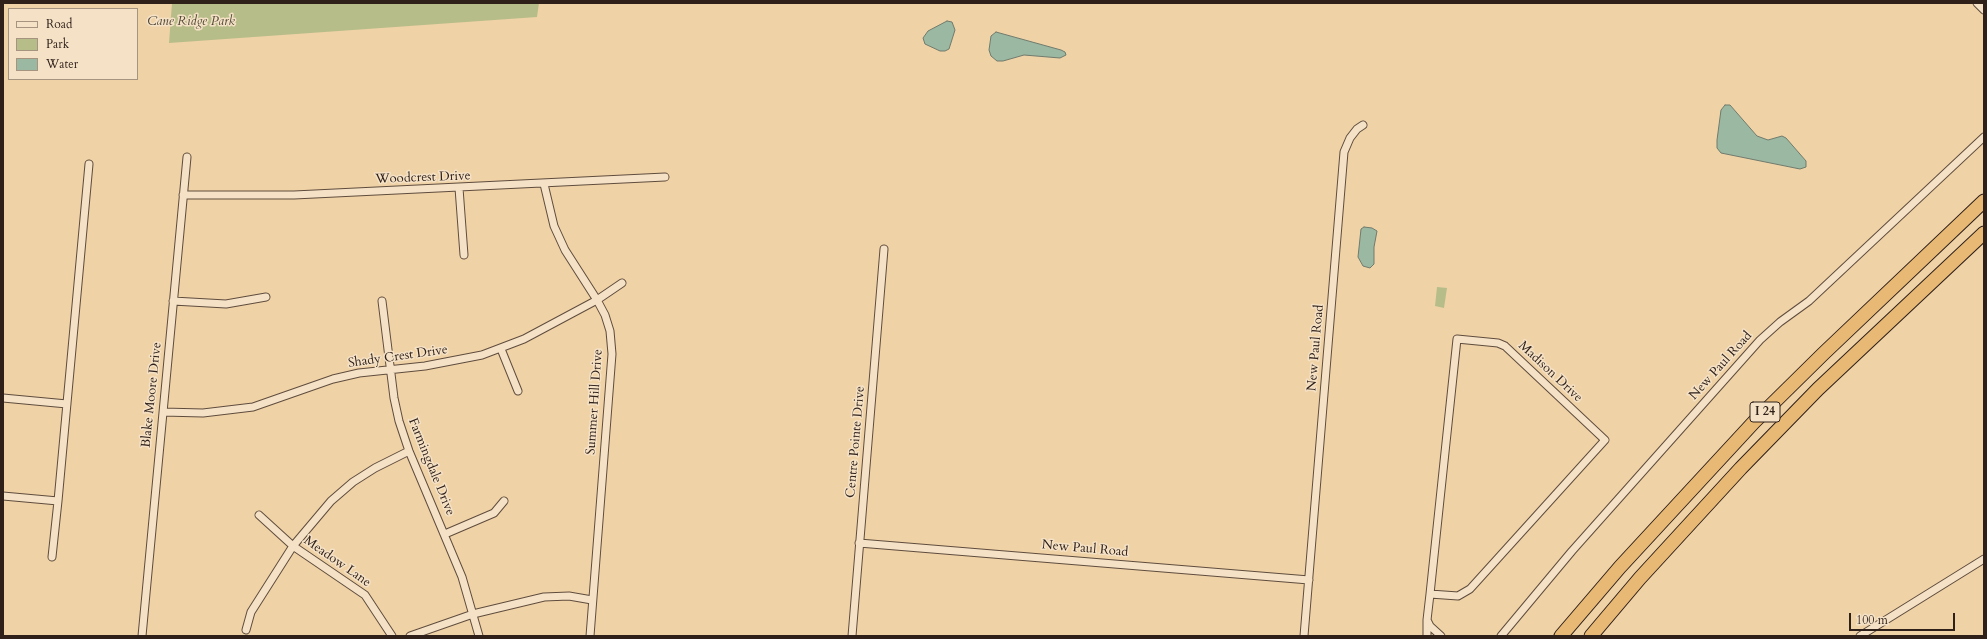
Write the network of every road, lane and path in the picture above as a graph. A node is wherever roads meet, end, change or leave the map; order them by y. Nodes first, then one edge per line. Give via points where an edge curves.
1 (1977, 3) edge
2 (1984, 10) edge
3 (1363, 125) dead end
4 (1984, 137) edge
5 (187, 156) dead end
6 (89, 164) dead end
7 (664, 178) dead end
8 (544, 184) junction
9 (459, 188) junction
10 (183, 195) junction
11 (1984, 202) edge
12 (1984, 233) edge
13 (884, 249) dead end
14 (464, 255) dead end
15 (622, 283) dead end
16 (266, 297) dead end
17 (597, 300) junction
18 (173, 301) junction
19 (382, 301) dead end
20 (501, 349) junction
21 (390, 370) junction
22 (518, 391) dead end
23 (3, 398) edge
24 (67, 404) junction
25 (163, 412) junction
26 (409, 451) junction
27 (3, 496) edge
28 (58, 501) junction
29 (504, 501) dead end
30 (259, 515) dead end
31 (445, 534) junction
32 (859, 543) junction
33 (293, 546) junction
34 (52, 557) dead end
35 (1984, 559) edge
36 (1309, 580) junction
37 (1430, 594) junction
38 (592, 600) junction
39 (472, 614) junction
40 (1427, 620) junction
41 (246, 630) dead end
42 (142, 636) edge
43 (392, 636) edge
44 (410, 636) edge
45 (479, 636) edge
46 (590, 636) edge
47 (852, 636) edge
48 (1304, 636) edge
49 (1427, 636) edge
50 (1441, 636) edge
51 (1501, 636) edge
52 (1561, 636) edge
53 (1591, 636) edge
54 (1860, 636) edge

1 - 2 street
3 - 36 street, New Paul Road via 1350,138 1344,152
4 - 51 street, New Paul Road via 1809,301 1760,340 1577,546
5 - 10 street, Blake Moore Drive
6 - 24 street
7 - 8 street, Woodcrest Drive
8 - 9 street, Woodcrest Drive
8 - 17 street, Summer Hill Drive via 547,204 559,238
9 - 10 street, Woodcrest Drive via 294,195
9 - 14 street
10 - 18 street, Blake Moore Drive
11 - 52 highway, I 24 via 1754,422 1620,567
12 - 53 highway, I 24 via 1818,390 1747,462 1640,578
13 - 32 street, Centre Pointe Drive
15 - 17 street, Shady Crest Drive
16 - 18 street via 244,303 211,305
17 - 20 street, Shady Crest Drive
17 - 38 street, Summer Hill Drive via 610,331 612,354
18 - 25 street, Blake Moore Drive
19 - 21 street, Farmingdale Drive
20 - 21 street, Shady Crest Drive via 459,360
20 - 22 street
21 - 25 street, Shady Crest Drive via 333,379 253,408 203,413
21 - 26 street, Farmingdale Drive via 398,415
23 - 24 street
24 - 28 street
25 - 42 street, Blake Moore Drive
26 - 31 street, Farmingdale Drive
26 - 33 street via 353,482 332,501
27 - 28 street
28 - 34 street
29 - 31 street via 494,513
30 - 33 street, Meadow Lane
31 - 39 street, Farmingdale Drive via 462,577
32 - 36 street, New Paul Road
32 - 47 street, Centre Pointe Drive
33 - 41 street via 251,612
33 - 43 street, Meadow Lane via 365,595
35 - 54 street
36 - 48 street, New Paul Road
37 - 37 street, Madison Drive via 1458,339 1505,346 1605,440 1470,589 1458,596
37 - 40 street, Madison Drive
38 - 39 street via 569,596 544,597
38 - 46 street, Summer Hill Drive
39 - 44 street
39 - 45 street, Farmingdale Drive
40 - 49 street, Madison Drive
40 - 50 street

